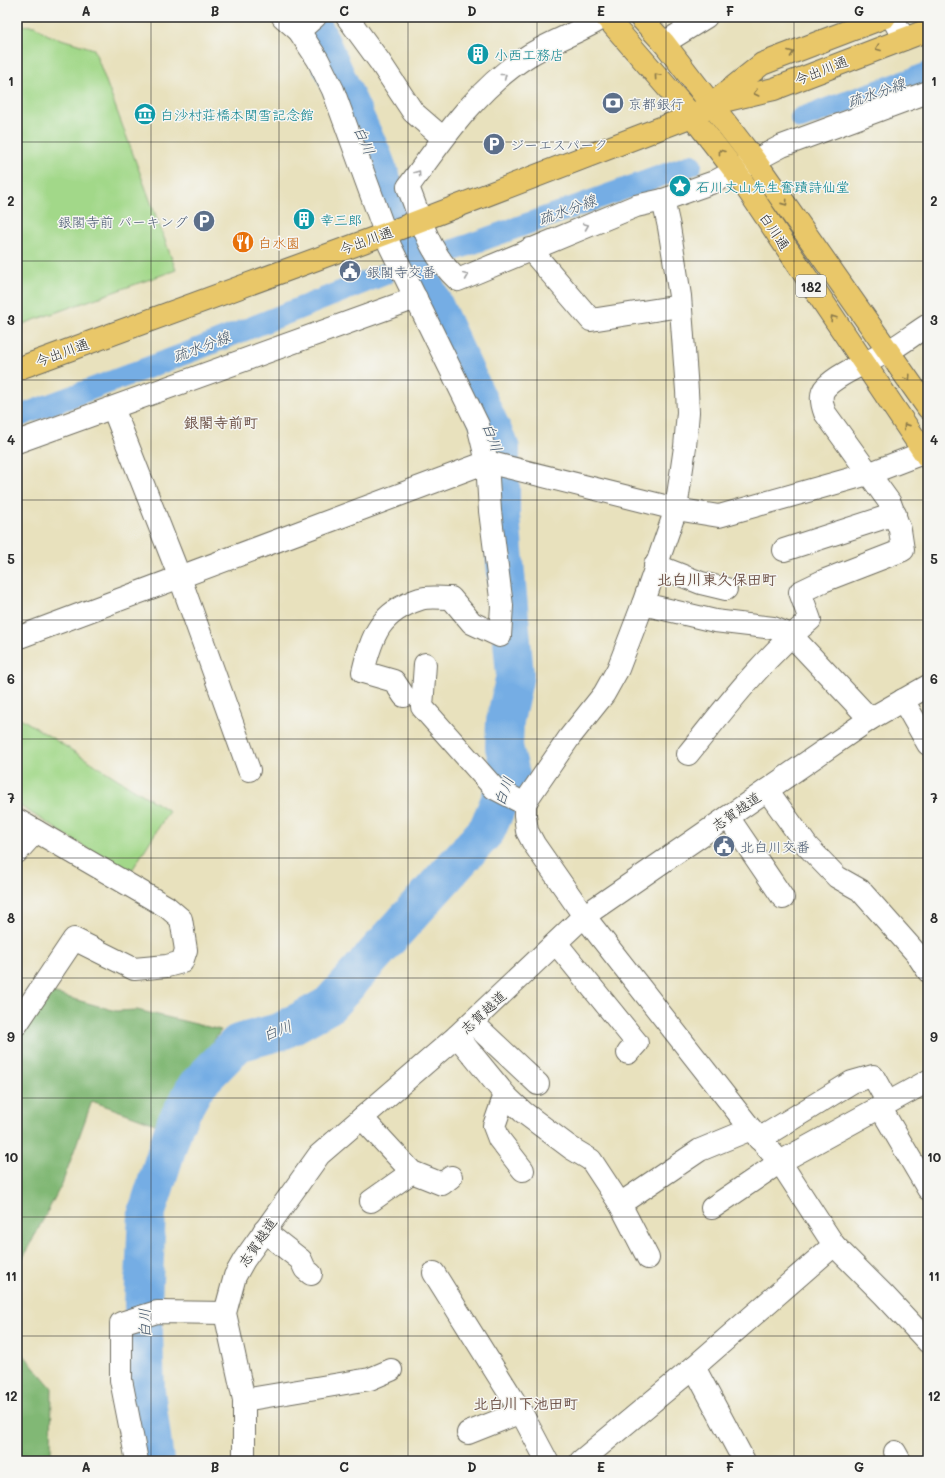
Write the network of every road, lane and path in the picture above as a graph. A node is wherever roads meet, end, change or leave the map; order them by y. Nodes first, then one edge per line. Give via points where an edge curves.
1 (347, 17) edge
2 (605, 17) edge
3 (640, 17) edge
4 (706, 17) edge
5 (885, 17) edge
6 (892, 17) edge
7 (299, 24) edge
8 (928, 30) edge
9 (904, 39) junction
10 (664, 43) junction
11 (927, 93) edge
12 (712, 104) junction
13 (692, 116) junction
14 (444, 138) junction
15 (755, 161) junction
16 (735, 171) junction
17 (663, 200) junction
18 (402, 227) junction
19 (530, 249) junction
20 (416, 298) junction
21 (680, 306) junction
22 (928, 325) edge
23 (889, 351) junction
24 (863, 363) junction
25 (17, 369) edge
26 (113, 408) junction
27 (928, 408) edge
28 (17, 442) edge
29 (927, 453) edge
30 (499, 464) junction
31 (868, 474) junction
32 (676, 509) junction
33 (895, 514) junction
34 (784, 550) dead end
35 (655, 565) junction
36 (180, 578) junction
37 (726, 589) dead end
38 (643, 604) junction
39 (791, 635) junction
40 (17, 638) edge
41 (425, 664) dead end
42 (928, 686) edge
43 (408, 696) junction
44 (903, 700) junction
45 (870, 718) junction
46 (928, 744) edge
47 (688, 754) dead end
48 (249, 770) dead end
49 (767, 790) junction
50 (520, 802) junction
51 (728, 817) junction
52 (17, 820) edge
53 (36, 831) junction
54 (17, 852) edge
55 (783, 898) dead end
56 (584, 916) junction
57 (556, 943) junction
58 (928, 971) edge
59 (17, 1024) edge
60 (465, 1029) junction
61 (628, 1053) dead end
62 (928, 1081) edge
63 (538, 1084) dead end
64 (507, 1097) junction
65 (884, 1105) junction
66 (362, 1118) junction
67 (755, 1134) junction
68 (780, 1162) junction
69 (523, 1170) dead end
70 (412, 1172) junction
71 (451, 1177) dead end
72 (928, 1189) edge
73 (371, 1201) dead end
74 (620, 1204) junction
75 (712, 1208) dead end
76 (264, 1231) junction
77 (834, 1244) junction
78 (648, 1258) dead end
79 (434, 1273) dead end
80 (311, 1274) dead end
81 (225, 1313) junction
82 (928, 1342) edge
83 (694, 1367) junction
84 (391, 1370) dead end
85 (244, 1400) junction
86 (521, 1412) junction
87 (468, 1433) dead end
88 (137, 1461) edge
89 (244, 1461) edge
90 (546, 1461) edge
91 (582, 1461) edge
92 (744, 1461) edge

1 - 14 street via 413,112
13 -> 2 main road, 白川通 / 182
14 -> 2 street via 483,92 528,56 584,30
3 - 10 main road, 白川通 / 182
4 - 10 street
12 -> 5 main road, 今出川通 via 762,64
6 - 9 street
7 - 18 street
8 - 9 main road, 今出川通
9 -> 12 main road, 今出川通 via 774,89
10 - 12 main road, 白川通 / 182
11 - 15 street via 782,146
12 - 13 main road, 今出川通
12 - 15 main road, 白川通 / 182
16 -> 13 main road, 白川通 / 182
13 - 18 main road, 今出川通
18 -> 14 street via 408,187
15 - 16 street
15 -> 23 main road, 白川通 / 182
16 - 17 street via 714,182
24 -> 16 main road, 白川通 / 182
19 -> 17 street via 636,206
17 - 21 street via 670,227
18 -> 19 street via 429,243 444,268 458,280
18 - 20 street via 390,246
18 - 25 main road, 今出川通
19 - 21 street via 591,320
20 - 26 street
20 - 30 street
21 - 32 street via 688,412
22 - 23 street
23 - 24 street
23 -> 27 main road, 白川通 / 182
29 -> 24 main road, 白川通 / 182
24 - 31 street via 825,387 822,407
26 - 28 street
26 - 36 street
29 - 31 street
30 - 32 street
30 - 36 street
30 - 43 street via 490,510 502,606 500,636 472,623 451,598 421,599 388,615 370,643 363,672 394,681
31 - 32 street via 719,516
31 - 33 street via 890,503
32 - 35 street
33 - 34 street
33 - 39 street via 903,550 829,578 800,592 810,620
35 - 37 street via 701,583
35 - 38 street
36 - 40 street
36 - 48 street
38 - 39 street via 714,621 773,628
38 - 50 street via 618,669 604,694
39 - 45 street
39 - 47 street via 732,698
41 - 43 street
42 - 44 street, 志賀越道
43 - 50 street via 422,707 494,788
44 - 45 street, 志賀越道
44 - 46 street
45 - 49 street, 志賀越道
49 - 51 street, 志賀越道
49 - 58 street via 807,846 837,877 860,890 916,953
50 - 56 street via 527,831 534,844
51 - 55 street
51 - 56 street, 志賀越道
52 - 53 street
53 - 54 street
53 - 59 street via 166,907 181,919 186,950 182,962 134,969 74,939
56 - 57 street, 志賀越道
56 - 67 street
57 - 60 street, 志賀越道
57 - 61 street via 637,1043
60 - 63 street
60 - 64 street
60 - 66 street, 志賀越道
62 - 65 street
64 - 69 street via 494,1126 499,1139
64 - 74 street via 541,1126 591,1160
65 - 67 street via 873,1076 852,1082
65 - 68 street
65 - 72 street
66 - 70 street
66 - 76 street, 志賀越道 via 319,1155
67 - 68 street
67 - 74 street via 700,1150
68 - 75 street
68 - 77 street
70 - 71 street via 442,1184
70 - 73 street
74 - 78 street
76 - 80 street via 301,1260 304,1269
76 - 81 street, 志賀越道 via 235,1276
77 - 82 street
77 - 83 street
79 - 86 street
81 - 85 street, 志賀越道
81 - 88 street via 157,1312 122,1323 121,1380
83 - 91 street
83 - 92 street
84 - 85 street via 370,1379
85 - 89 street, 志賀越道
86 - 87 street
86 - 90 street

